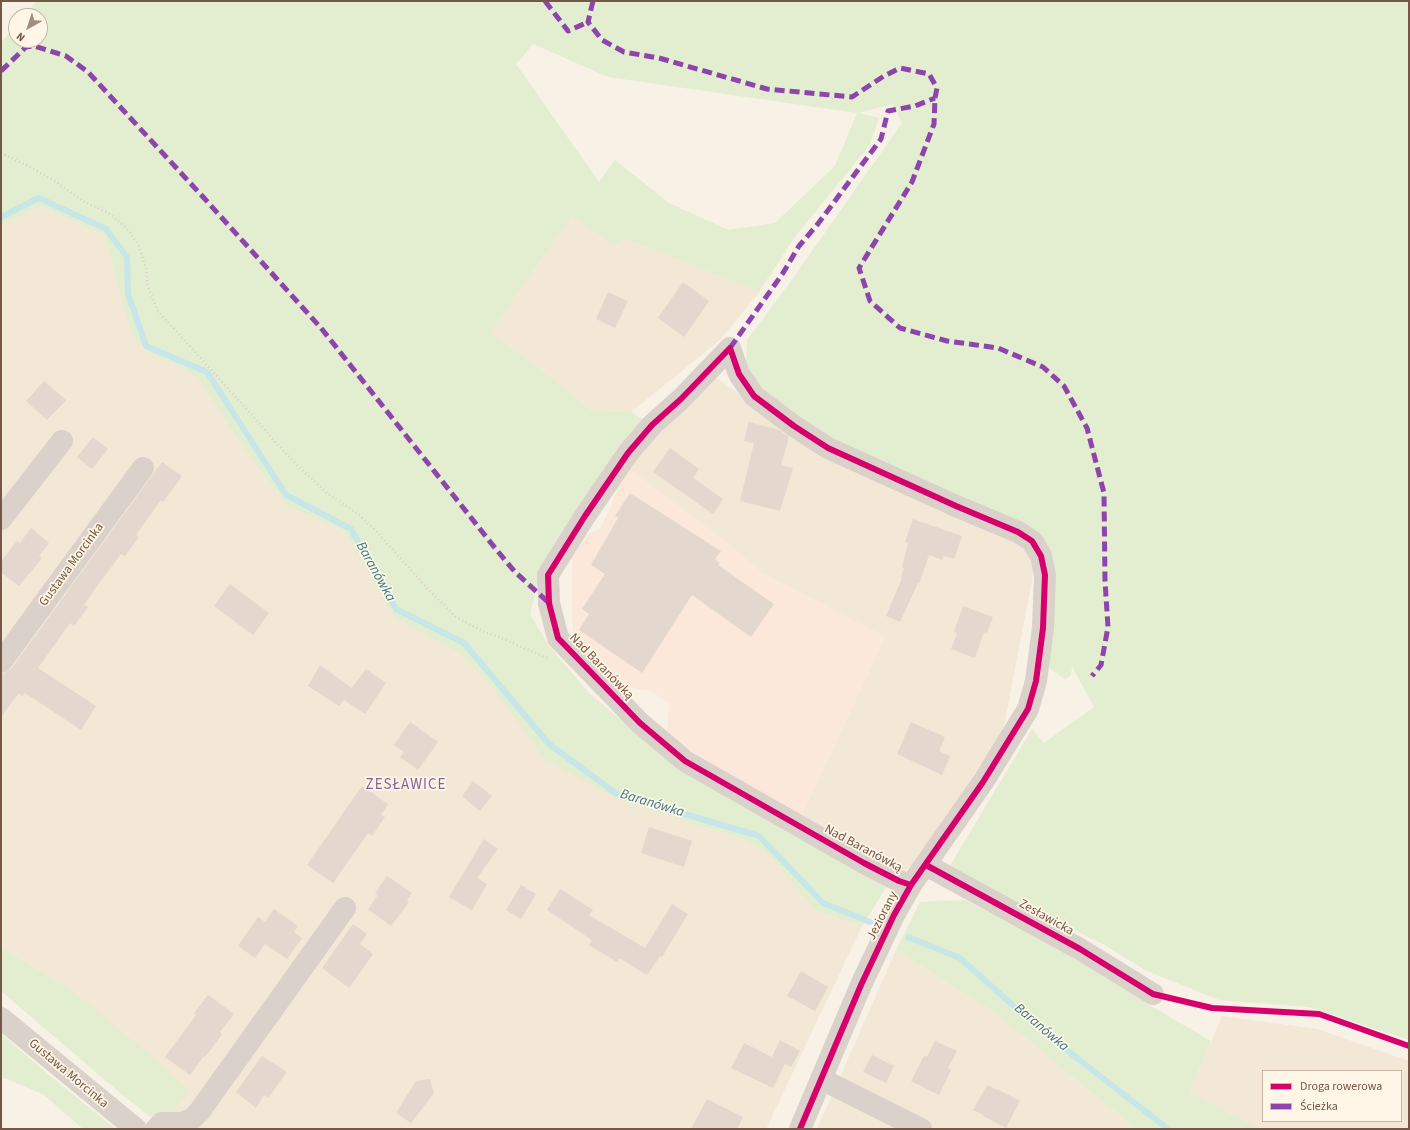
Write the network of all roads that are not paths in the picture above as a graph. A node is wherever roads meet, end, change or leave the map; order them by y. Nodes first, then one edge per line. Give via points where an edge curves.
1 (730, 348) joint
2 (62, 441) dead end
3 (143, 468) dead end
4 (1, 519) edge
5 (1, 662) edge
6 (926, 865) junction
7 (911, 885) junction
8 (346, 908) dead end
9 (1153, 994) dead end
10 (1, 1018) edge
11 (821, 1079) junction
12 (136, 1129) edge
13 (156, 1129) edge
14 (800, 1129) edge
15 (921, 1129) edge

1 - 6 street, Jeziorany via 739,374 754,396 794,426 822,444 1018,532 1032,541 1041,556 1046,575 1043,628 1036,681 1028,709 983,782
1 - 7 street, Nad Baranówką via 628,453 548,575 549,604 558,638 640,723 685,761 864,863
2 - 4 street
3 - 5 street, Gustawa Morcinka
6 - 7 street, Jeziorany
6 - 9 street, Zesławicka via 1080,949
7 - 11 street, Jeziorany via 875,955
8 - 13 street via 199,1112 192,1119 181,1123 162,1123
10 - 12 street, Gustawa Morcinka
11 - 14 street, Jeziorany
11 - 15 street

